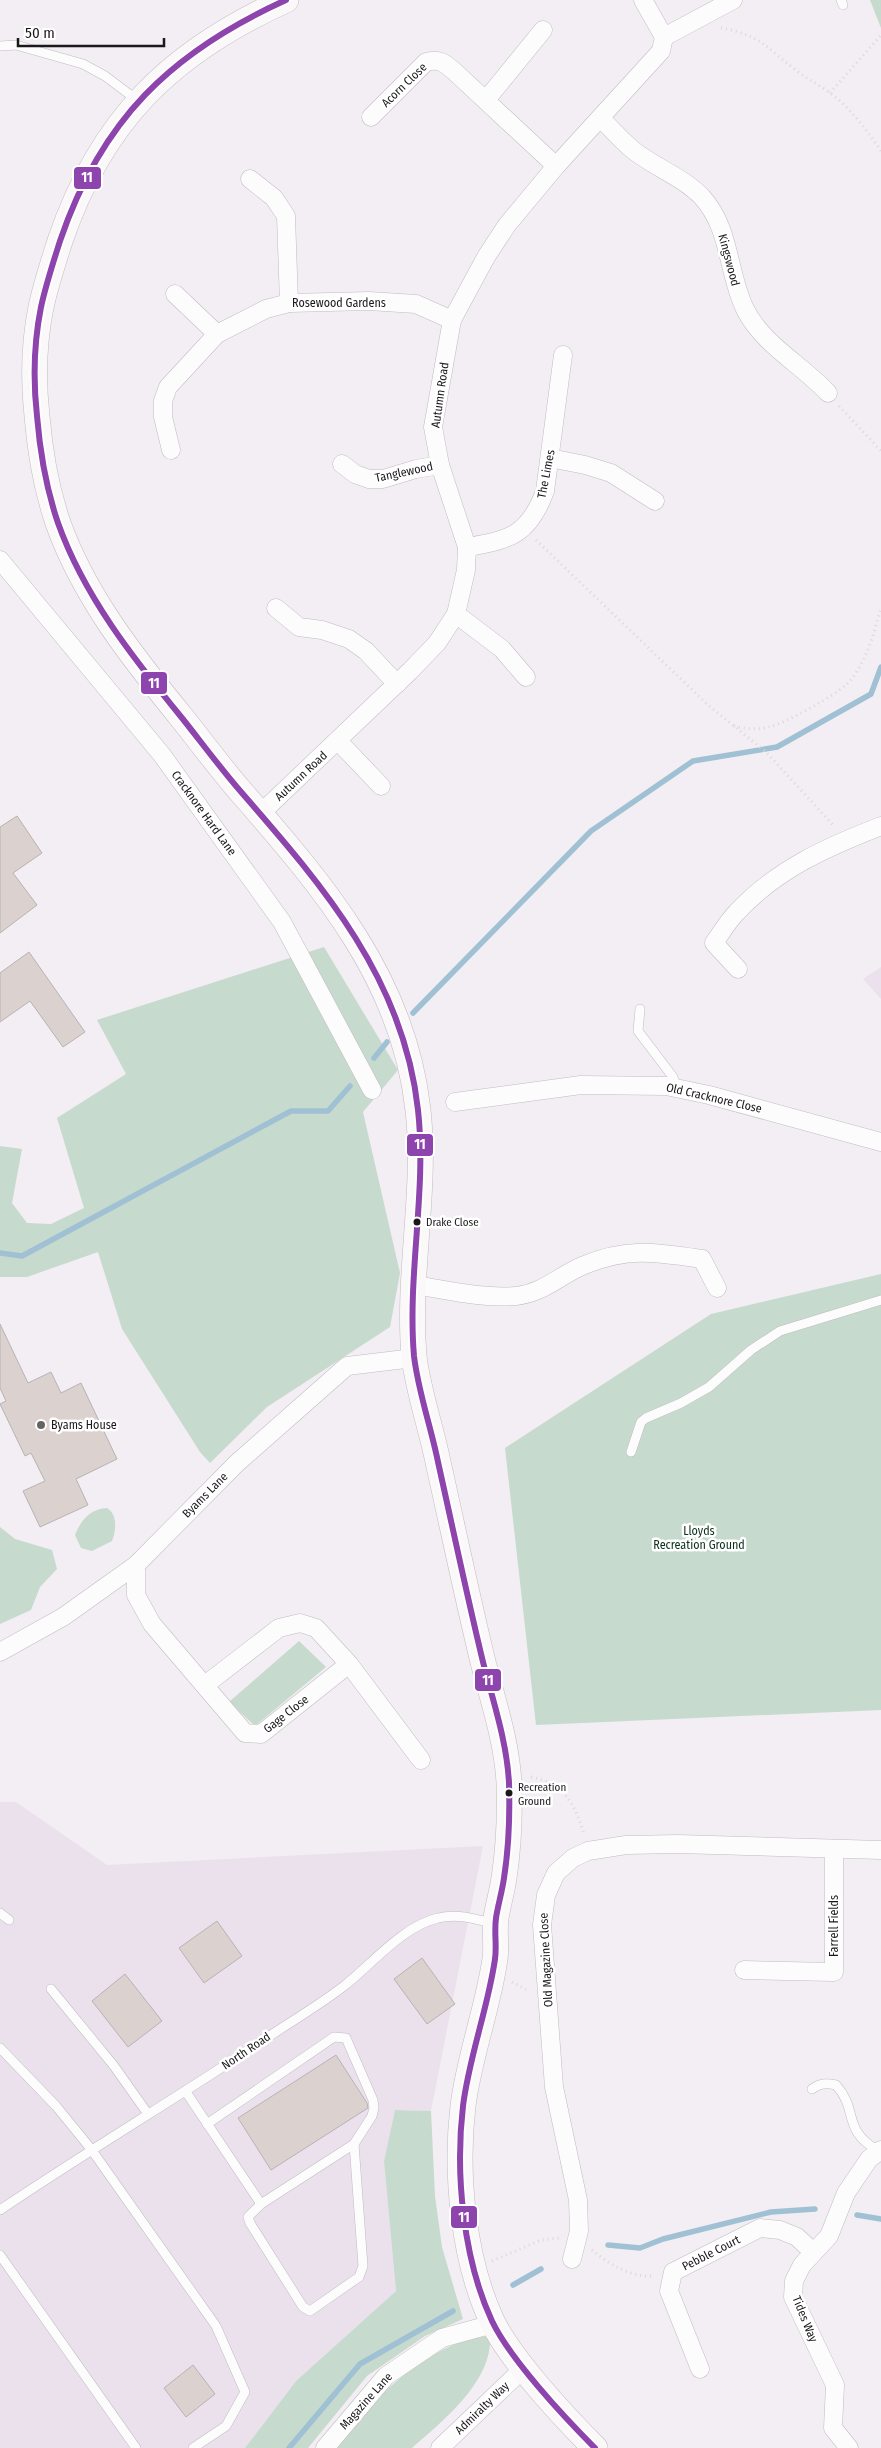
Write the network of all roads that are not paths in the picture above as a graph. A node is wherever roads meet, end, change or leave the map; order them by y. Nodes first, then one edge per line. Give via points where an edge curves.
1 (286, 0) edge
2 (643, 0) edge
3 (733, 0) edge
4 (543, 30) dead end
5 (664, 37) junction
6 (0, 46) edge
7 (138, 100) junction
8 (486, 100) junction
9 (371, 117) dead end
10 (600, 118) junction
11 (556, 166) junction
12 (250, 179) dead end
13 (174, 294) dead end
14 (289, 303) junction
15 (452, 320) junction
16 (217, 334) junction
17 (563, 355) dead end
18 (828, 392) road end
19 (171, 450) dead end
20 (550, 458) junction
21 (342, 464) dead end
22 (440, 465) junction
23 (655, 501) dead end
24 (466, 548) junction
25 (0, 560) edge
26 (276, 608) dead end
27 (456, 614) junction
28 (526, 677) dead end
29 (397, 684) junction
30 (338, 741) junction
31 (381, 786) dead end
32 (260, 814) junction
33 (881, 826) edge
34 (738, 969) dead end
35 (640, 1009) dead end
36 (676, 1088) junction
37 (372, 1090) dead end
38 (454, 1102) dead end
39 (881, 1142) edge
40 (414, 1285) junction
41 (717, 1288) dead end
42 (881, 1300) edge
43 (414, 1358) junction
44 (631, 1452) dead end
45 (136, 1564) junction
46 (0, 1652) edge
47 (349, 1664) junction
48 (205, 1685) junction
49 (420, 1760) dead end
50 (834, 1849) junction
51 (881, 1850) edge
52 (0, 1913) edge
53 (9, 1920) dead end
54 (494, 1924) junction
55 (744, 1970) dead end
56 (51, 1989) dead end
57 (0, 2048) edge
58 (812, 2089) dead end
59 (186, 2092) junction
60 (148, 2114) junction
61 (207, 2124) junction
62 (354, 2144) junction
63 (91, 2149) junction
64 (880, 2150) edge
65 (261, 2204) junction
66 (0, 2209) edge
67 (813, 2252) junction
68 (0, 2255) edge
69 (572, 2259) dead end
70 (493, 2324) junction
71 (524, 2368) junction
72 (700, 2369) dead end
73 (136, 2448) edge
74 (193, 2448) edge
75 (325, 2448) edge
76 (440, 2448) edge
77 (595, 2448) edge
78 (848, 2448) edge

1 - 7 street via 207,43 179,62
2 - 5 street
3 - 5 street
4 - 8 street
5 - 10 street, Autumn Road via 657,58
6 - 7 lane via 16,45 83,64
7 - 32 street via 105,144 77,195 48,277 40,310 35,368 35,400 43,464 58,522 94,597 144,672
8 - 9 street, Acorn Close via 444,63 435,59 426,62
8 - 11 street, Acorn Close
10 - 11 street, Autumn Road
10 - 18 street, Kingswood via 633,150 702,197 727,243 746,311 774,344
11 - 15 street, Autumn Road via 507,225
12 - 14 street via 274,198 286,216
13 - 16 street
14 - 15 street, Rosewood Gardens via 369,301 416,304
14 - 16 street, Rosewood Gardens via 266,308
15 - 22 street, Autumn Road via 433,427
16 - 19 street, Rosewood Gardens via 168,387 163,401 163,418
17 - 20 street, The Limes
20 - 23 street via 585,464 611,473
20 - 24 street, The Limes via 545,491 538,510 524,526 509,538
21 - 22 street, Tanglewood via 369,480
22 - 24 street, Autumn Road
24 - 27 street, Autumn Road via 466,570
25 - 37 street, Cracknore Hard Lane via 162,755 282,922
26 - 29 street via 300,627 349,639 366,651
27 - 28 street via 502,649
27 - 29 street, Autumn Road via 437,643
29 - 30 street, Autumn Road
30 - 31 street
30 - 32 street, Autumn Road
32 - 40 street via 317,881 352,933 383,986 405,1041 420,1134
33 - 34 street via 804,858 769,882 736,913 714,943
35 - 36 lane via 638,1031 673,1077
36 - 38 street, Old Cracknore Close via 581,1085
36 - 39 street, Old Cracknore Close via 709,1094
40 - 41 street via 516,1296 534,1292 580,1267 618,1254 648,1251 702,1259
40 - 43 street
42 - 44 lane via 780,1332 751,1350 709,1387 646,1418
43 - 45 street, Byams Lane via 347,1366 237,1463
43 - 54 street via 509,1777 509,1843
45 - 46 street, Byams Lane via 63,1617
45 - 48 street, Gage Close via 136,1595 152,1624
47 - 48 street via 316,1628 300,1623 279,1628
47 - 48 street, Gage Close via 261,1734 245,1733
47 - 49 street
50 - 51 street, Old Magazine Close
50 - 55 street, Farrell Fields via 834,1972
50 - 69 street, Old Magazine Close via 626,1845 588,1851 564,1864 553,1878 546,1895 542,1925 554,2087 578,2200 578,2239
52 - 53 lane
54 - 59 lane, North Road via 464,1916 438,1918 415,1928 344,1986
54 - 70 street via 496,1953 463,2105 461,2174 473,2268
56 - 60 lane via 114,2066
57 - 63 lane via 56,2106
58 - 64 lane via 818,2084 836,2085 846,2101 857,2135
59 - 60 lane, North Road
59 - 61 lane
60 - 63 lane, North Road
61 - 62 lane via 340,2036 346,2038 373,2100 372,2116
61 - 65 lane
62 - 65 lane
62 - 65 lane via 362,2272 310,2310 303,2307 250,2222 248,2217
63 - 66 lane, North Road
63 - 74 lane via 216,2326 245,2392 226,2426
64 - 67 street, Tides Way via 869,2159 846,2193 829,2236
67 - 72 street, Pebble Court via 796,2237 780,2230 760,2228 674,2272 670,2291
67 - 78 street, Tides Way via 794,2281 794,2297 835,2384 832,2428
68 - 73 lane
70 - 71 street
70 - 75 street, Magazine Lane via 442,2338 386,2376
71 - 76 street, Admiralty Way
71 - 77 street

